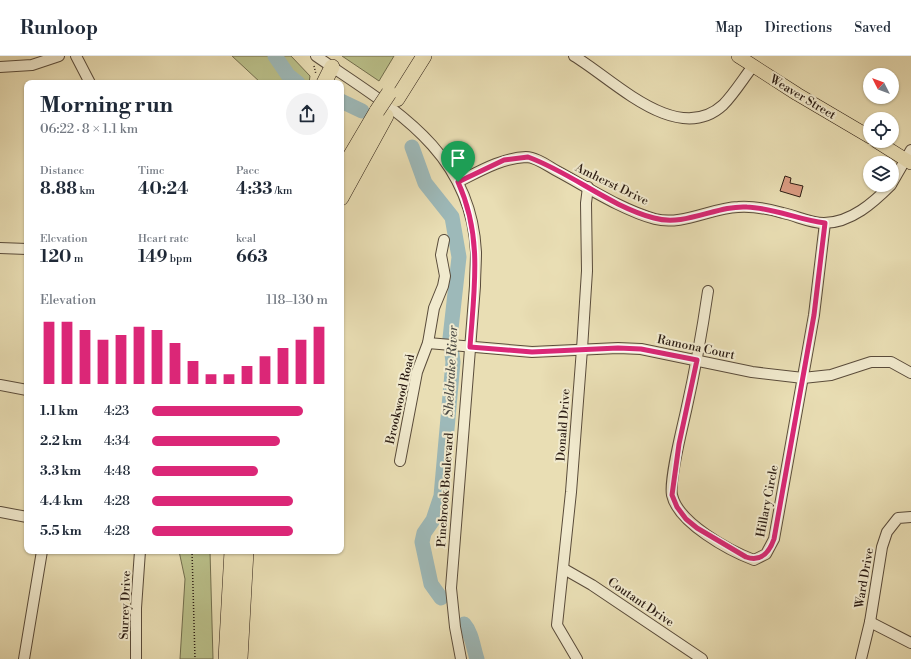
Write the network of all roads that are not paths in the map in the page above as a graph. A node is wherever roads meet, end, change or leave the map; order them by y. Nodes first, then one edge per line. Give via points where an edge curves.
1 (59, 56) edge
2 (76, 56) edge
3 (316, 56) edge
4 (412, 56) edge
5 (424, 56) edge
6 (574, 56) edge
7 (738, 56) edge
8 (753, 66) junction
9 (0, 67) edge
10 (332, 67) junction
11 (88, 80) edge
12 (326, 80) edge
13 (393, 96) junction
14 (382, 114) junction
15 (863, 133) edge
16 (890, 148) edge
17 (909, 158) edge
18 (344, 168) edge
19 (899, 173) edge
20 (458, 182) junction
21 (588, 187) junction
22 (344, 192) edge
23 (884, 192) edge
24 (825, 223) junction
25 (444, 240) dead end
26 (0, 248) edge
27 (24, 249) edge
28 (708, 291) dead end
29 (428, 343) junction
30 (470, 347) junction
31 (582, 349) junction
32 (697, 360) junction
33 (911, 373) edge
34 (803, 378) junction
35 (0, 385) edge
36 (24, 389) edge
37 (400, 461) dead end
38 (0, 512) edge
39 (24, 516) edge
40 (911, 517) edge
41 (42, 554) edge
42 (140, 554) edge
43 (232, 554) edge
44 (246, 554) edge
45 (564, 569) junction
46 (870, 622) junction
47 (911, 643) edge
48 (24, 659) edge
49 (136, 659) edge
50 (226, 659) edge
51 (240, 659) edge
52 (461, 659) edge
53 (577, 659) edge
54 (702, 659) edge
55 (861, 659) edge

1 - 9 street via 32,65
2 - 11 street
3 - 10 street, Pinebrook Boulevard
4 - 13 highway
5 - 13 highway
6 - 8 street via 655,111 686,119 703,116 724,104
7 - 8 main road, Weaver Street
8 - 15 main road, Weaver Street
10 - 12 highway
10 - 20 street, Pinebrook Boulevard via 416,128 440,153
13 - 14 highway
14 - 18 highway
14 - 22 highway
16 - 17 main road
17 - 19 street, Amherst Drive
20 - 21 street, Amherst Drive via 504,160 528,157
20 - 30 street, Pinebrook Boulevard via 471,216 476,252
21 - 24 street, Amherst Drive via 633,211 662,220 676,220 736,207 748,207 783,212 813,222
21 - 31 street, Donald Drive via 587,271
23 - 24 street, Amherst Drive via 863,210
24 - 34 street, Hillary Circle via 814,315
25 - 29 street, Brookwood Road via 441,255 445,276 434,308
26 - 27 street
28 - 32 street, Hillary Circle
29 - 30 street, Brookwood Road
29 - 37 street, Brookwood Road via 417,372
30 - 31 street, Ramona Court via 532,352
30 - 52 street, Pinebrook Boulevard via 451,588
31 - 32 street, Ramona Court via 641,349
31 - 45 street, Donald Drive
32 - 34 street, Ramona Court via 765,375
32 - 34 street, Hillary Circle via 679,444 672,495 686,519 697,528 754,560 766,554 774,539
33 - 34 street, Ramona Court via 891,362 871,362 831,375
35 - 36 street
38 - 39 street
40 - 46 street, Ward Drive via 898,518 887,532 882,547
41 - 48 street
42 - 49 street, Surrey Drive
43 - 50 highway
44 - 51 highway
45 - 53 street, Donald Drive via 557,624
45 - 54 street, Coutant Drive
46 - 47 street
46 - 55 street, Ward Drive

